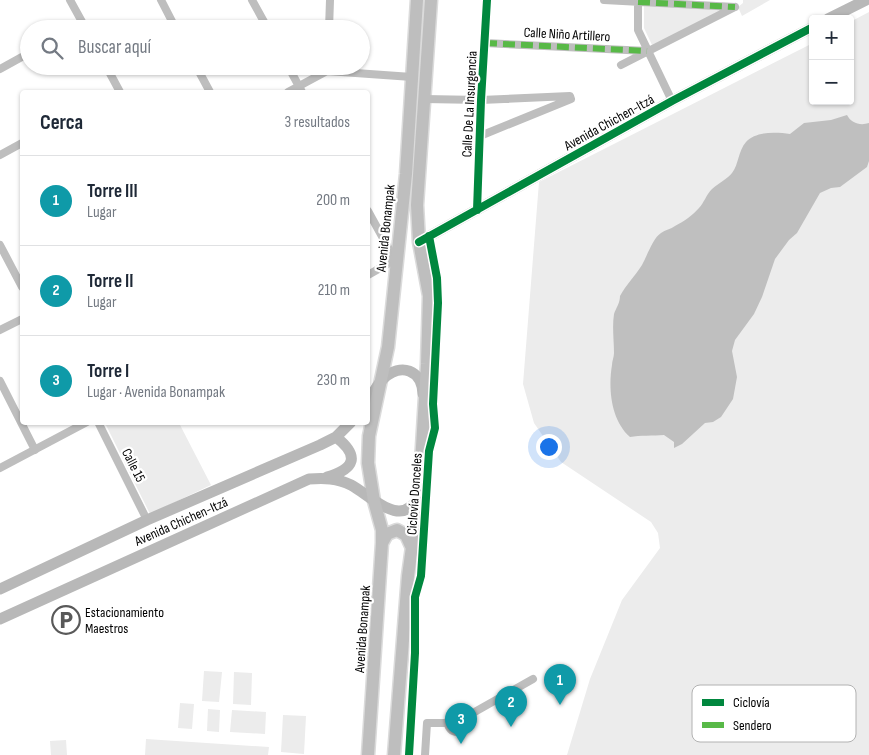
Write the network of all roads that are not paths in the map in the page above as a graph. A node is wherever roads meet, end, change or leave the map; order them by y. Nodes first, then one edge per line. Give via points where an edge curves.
1 (70, 0) edge
2 (160, 0) edge
3 (252, 0) edge
4 (330, 0) edge
5 (417, 0) edge
6 (431, 0) edge
7 (487, 0) edge
8 (604, 0) edge
9 (866, 0) edge
10 (638, 1) edge
11 (836, 15) edge
12 (81, 20) edge
13 (171, 20) edge
14 (263, 20) edge
15 (329, 20) edge
16 (809, 29) edge
17 (485, 43) junction
18 (647, 51) junction
19 (20, 58) edge
20 (621, 65) dead end
21 (0, 69) edge
22 (370, 73) edge
23 (111, 75) edge
24 (201, 75) edge
25 (292, 75) edge
26 (319, 75) edge
27 (412, 77) junction
28 (119, 90) edge
29 (209, 90) edge
30 (300, 90) edge
31 (424, 99) junction
32 (481, 100) junction
33 (672, 101) junction
34 (480, 136) junction
35 (20, 144) edge
36 (0, 155) edge
37 (477, 210) junction
38 (370, 214) edge
39 (419, 242) junction
40 (0, 245) edge
41 (396, 259) junction
42 (370, 274) edge
43 (20, 283) edge
44 (20, 320) edge
45 (0, 330) edge
46 (0, 381) edge
47 (381, 381) junction
48 (370, 399) edge
49 (424, 400) junction
50 (20, 420) edge
51 (22, 425) edge
52 (81, 425) edge
53 (100, 425) edge
54 (348, 425) edge
55 (336, 437) junction
56 (35, 450) junction
57 (0, 468) edge
58 (323, 478) junction
59 (418, 496) junction
60 (374, 501) junction
61 (147, 520) junction
62 (382, 543) junction
63 (411, 546) junction
64 (0, 589) edge
65 (0, 619) edge
66 (533, 679) dead end
67 (464, 718) junction
68 (448, 723) junction
69 (368, 755) edge
70 (394, 755) edge
71 (425, 755) edge

1 - 12 street
2 - 13 street
3 - 14 street
4 - 15 street
5 - 27 main road, Avenida Bonampak
6 - 31 main road, Avenida Bonampak
7 - 17 street, Calle De La Insurgencia
8 - 10 street
9 - 11 main road
10 - 18 street via 638,30
10 - 18 street via 735,7
16 - 33 main road, Avenida Chichen-Itzá
17 - 18 street, Calle Niño Artillero
17 - 32 street, Calle De La Insurgencia
18 - 20 street
18 - 33 street
19 - 21 street
22 - 27 street
23 - 28 street
24 - 29 street
25 - 30 street
26 - 30 street
27 - 41 main road, Avenida Bonampak via 406,174
31 - 32 street
31 - 39 main road, Avenida Bonampak via 417,204
32 - 34 street, Calle De La Insurgencia
32 - 34 street via 570,96 571,99
33 - 37 main road, Avenida Chichen-Itzá
34 - 37 street, Calle De La Insurgencia
35 - 36 street
37 - 39 main road, Avenida Chichen-Itzá
38 - 41 street
39 - 49 main road, Avenida Bonampak via 429,296
40 - 43 street
41 - 42 street
41 - 47 main road, Avenida Bonampak via 388,347
44 - 45 street
46 - 50 street
47 - 48 main road
47 - 49 main road via 398,370 412,372 421,382
47 - 60 main road, Avenida Bonampak via 369,436 368,463
49 - 59 main road, Avenida Bonampak
51 - 56 street
52 - 56 street
53 - 61 street, Calle 15
54 - 55 main road, Avenida Chichen-Itzá
55 - 58 main road via 350,451 349,467
55 - 61 main road, Avenida Chichen-Itzá
56 - 57 street
58 - 60 main road, Avenida Chichen-Itzá via 351,485
58 - 65 main road, Avenida Chichen-Itzá via 309,479
59 - 60 main road, Avenida Chichen-Itzá via 413,504 400,511 390,510
59 - 63 main road, Avenida Bonampak
60 - 62 main road, Avenida Bonampak
61 - 64 main road, Avenida Chichen-Itzá
62 - 63 main road via 387,534 397,530 406,534
62 - 69 main road, Avenida Bonampak
63 - 70 main road, Avenida Bonampak
66 - 67 street
67 - 68 street via 454,714
67 - 68 street via 464,726 460,730 452,730
68 - 71 street via 427,723

